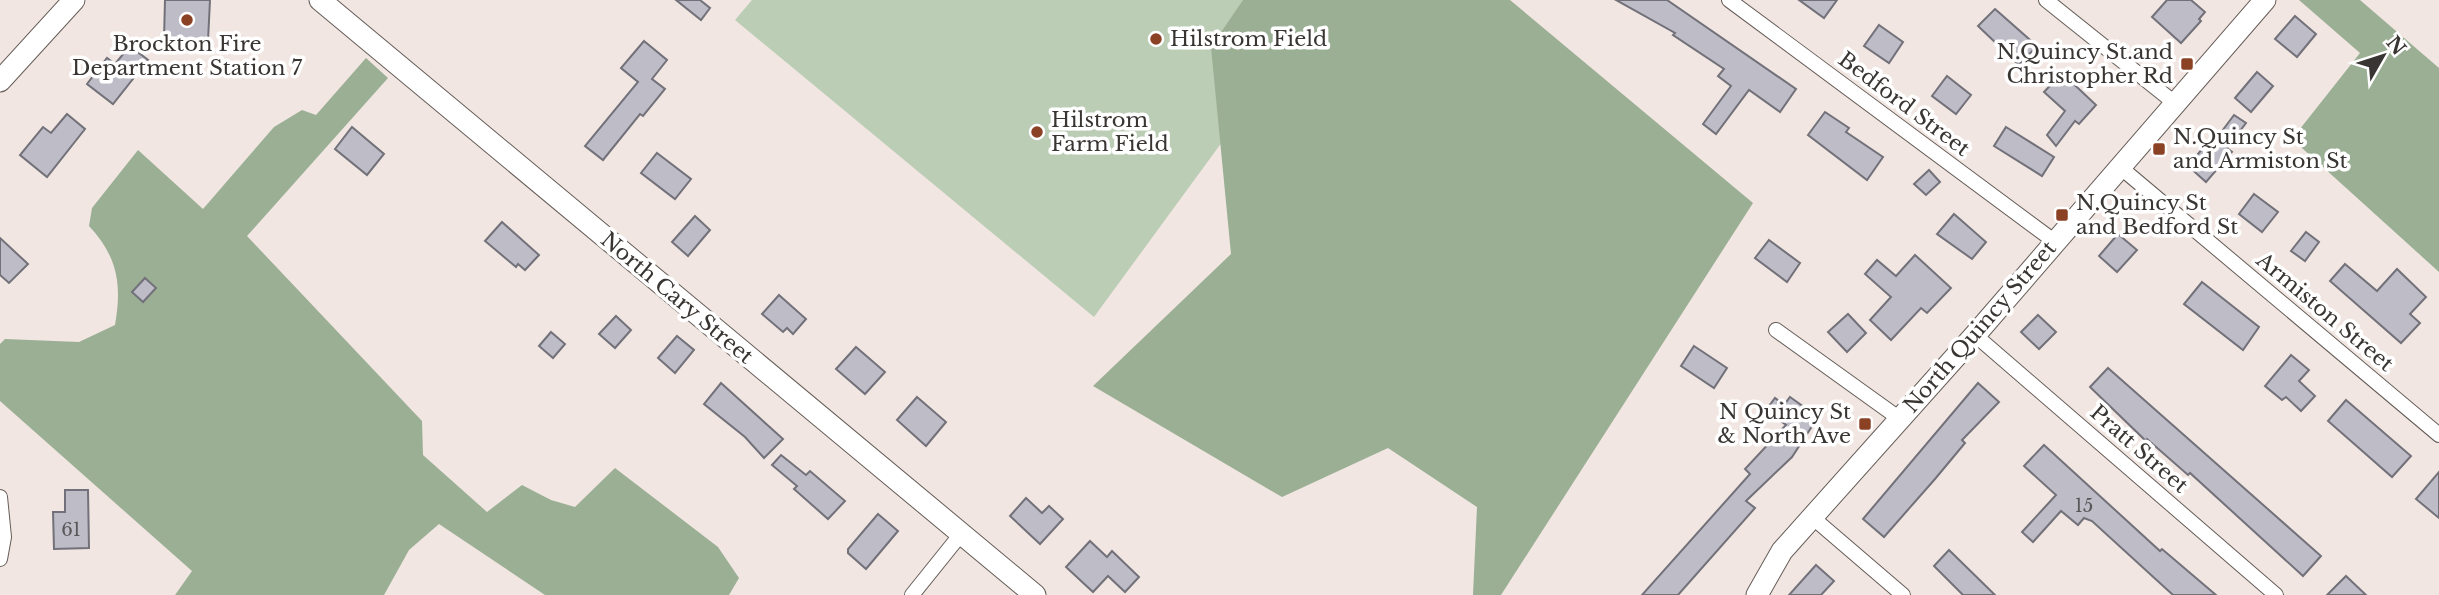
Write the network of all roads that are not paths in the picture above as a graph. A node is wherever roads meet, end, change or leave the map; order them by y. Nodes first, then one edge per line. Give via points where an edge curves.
1 (74, 0) edge
2 (320, 0) edge
3 (1729, 0) edge
4 (2046, 0) edge
5 (2265, 0) edge
6 (0, 81) edge
7 (2176, 104) junction
8 (2120, 167) junction
9 (2054, 241) junction
10 (1776, 330) dead end
11 (1975, 335) junction
12 (1900, 419) junction
13 (2439, 435) edge
14 (0, 498) edge
15 (1812, 517) junction
16 (961, 534) junction
17 (0, 559) edge
18 (912, 595) edge
19 (1034, 595) edge
20 (1757, 595) edge
21 (1903, 595) edge
22 (2276, 595) edge

1 - 6 main road
2 - 16 main road, North Cary Street
3 - 9 street, Bedford Street
4 - 7 street
5 - 7 main road, North Quincy Street
7 - 8 main road, North Quincy Street
8 - 9 main road, North Quincy Street
8 - 13 street, Armiston Street
9 - 11 main road, North Quincy Street
10 - 12 street
11 - 12 main road, North Quincy Street
11 - 22 street, Pratt Street
12 - 15 main road, North Quincy Street
14 - 17 street via 4,537
15 - 20 main road, North Quincy Street via 1775,561
15 - 21 street
16 - 18 street
16 - 19 main road, North Cary Street

